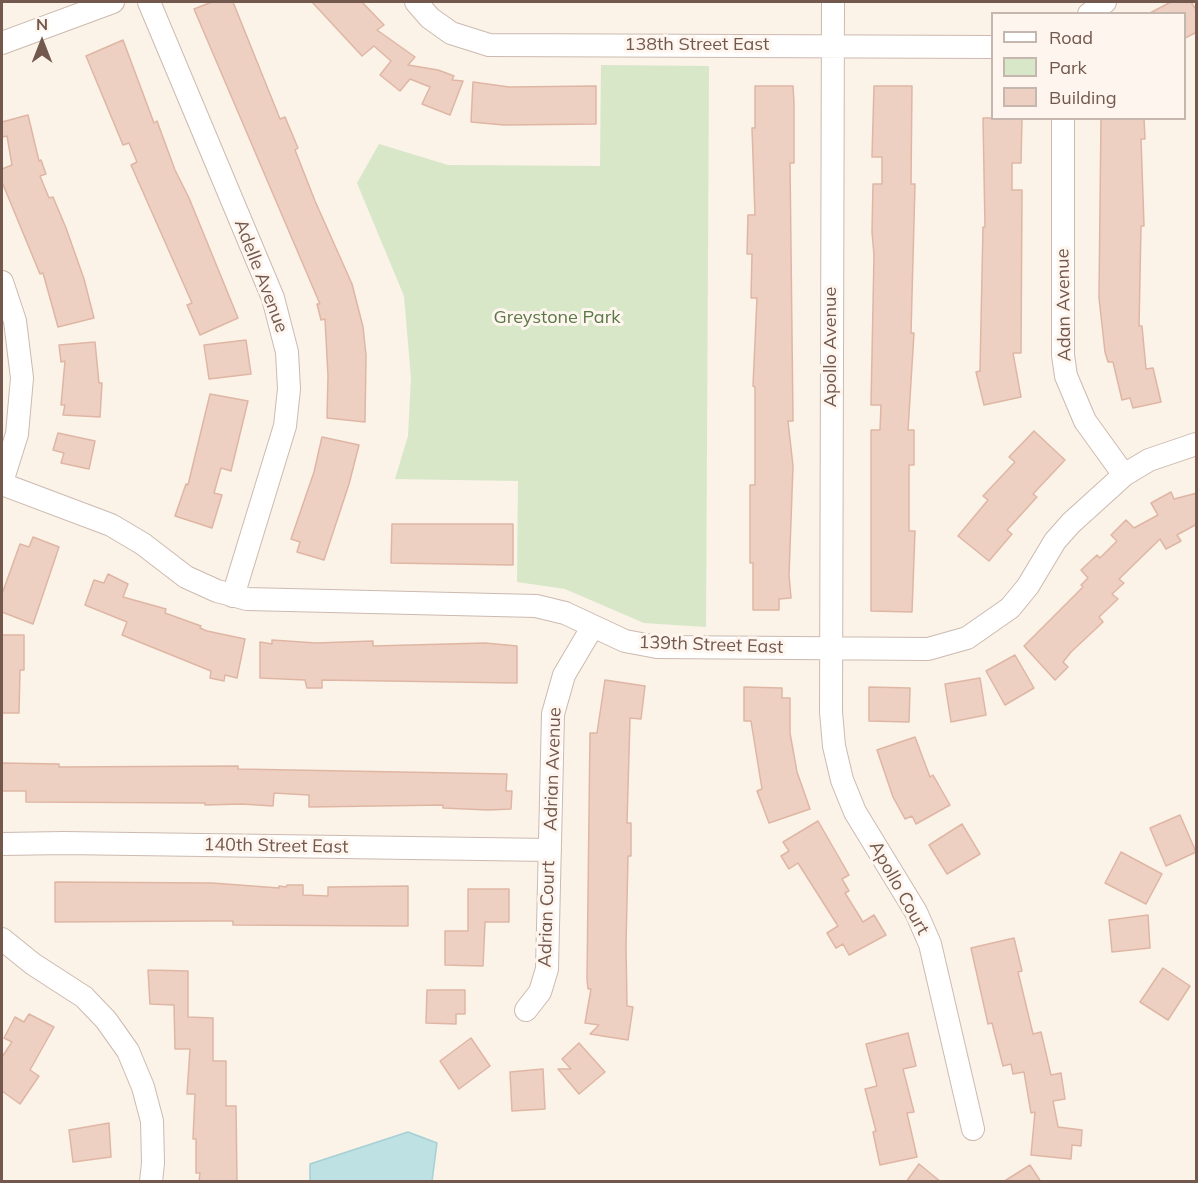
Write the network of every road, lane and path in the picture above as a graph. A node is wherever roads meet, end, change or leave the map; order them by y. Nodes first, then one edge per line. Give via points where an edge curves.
1 (113, 2) edge
2 (149, 2) edge
3 (416, 2) edge
4 (833, 2) edge
5 (1105, 2) edge
6 (1092, 12) edge
7 (2, 43) edge
8 (831, 45) junction
9 (991, 47) edge
10 (1063, 120) edge
11 (2, 282) edge
12 (1197, 444) edge
13 (1124, 476) junction
14 (2, 483) edge
15 (233, 596) junction
16 (593, 626) junction
17 (831, 649) junction
18 (2, 844) edge
19 (550, 850) junction
20 (6, 951) edge
21 (526, 1010) dead end
22 (974, 1129) dead end
23 (151, 1182) edge

1 - 7 street
2 - 15 street, Adelle Avenue via 273,298 287,352 285,426
3 - 8 street, 138th Street East via 452,33 489,45
4 - 8 street, Apollo Avenue
5 - 6 street
8 - 9 street, 138th Street East
8 - 17 street, Apollo Avenue
10 - 13 street, Adan Avenue via 1066,376 1085,420
11 - 14 street via 15,321 22,378 16,434
12 - 13 street, 139th Street East via 1149,460
13 - 17 street, 139th Street East via 1061,535 1010,608 974,634 928,649
14 - 15 street, 139th Street East via 111,525 186,577
15 - 16 street, 139th Street East via 275,602 536,606 566,613
16 - 17 street, 139th Street East via 625,641 657,647
16 - 19 street, Adrian Avenue via 564,675 555,701
17 - 22 street, Apollo Court via 831,729 842,780 855,812 924,928
18 - 19 street, 140th Street East
19 - 21 street, Adrian Court via 547,969 540,992
20 - 23 street via 84,997 128,1052 152,1121

